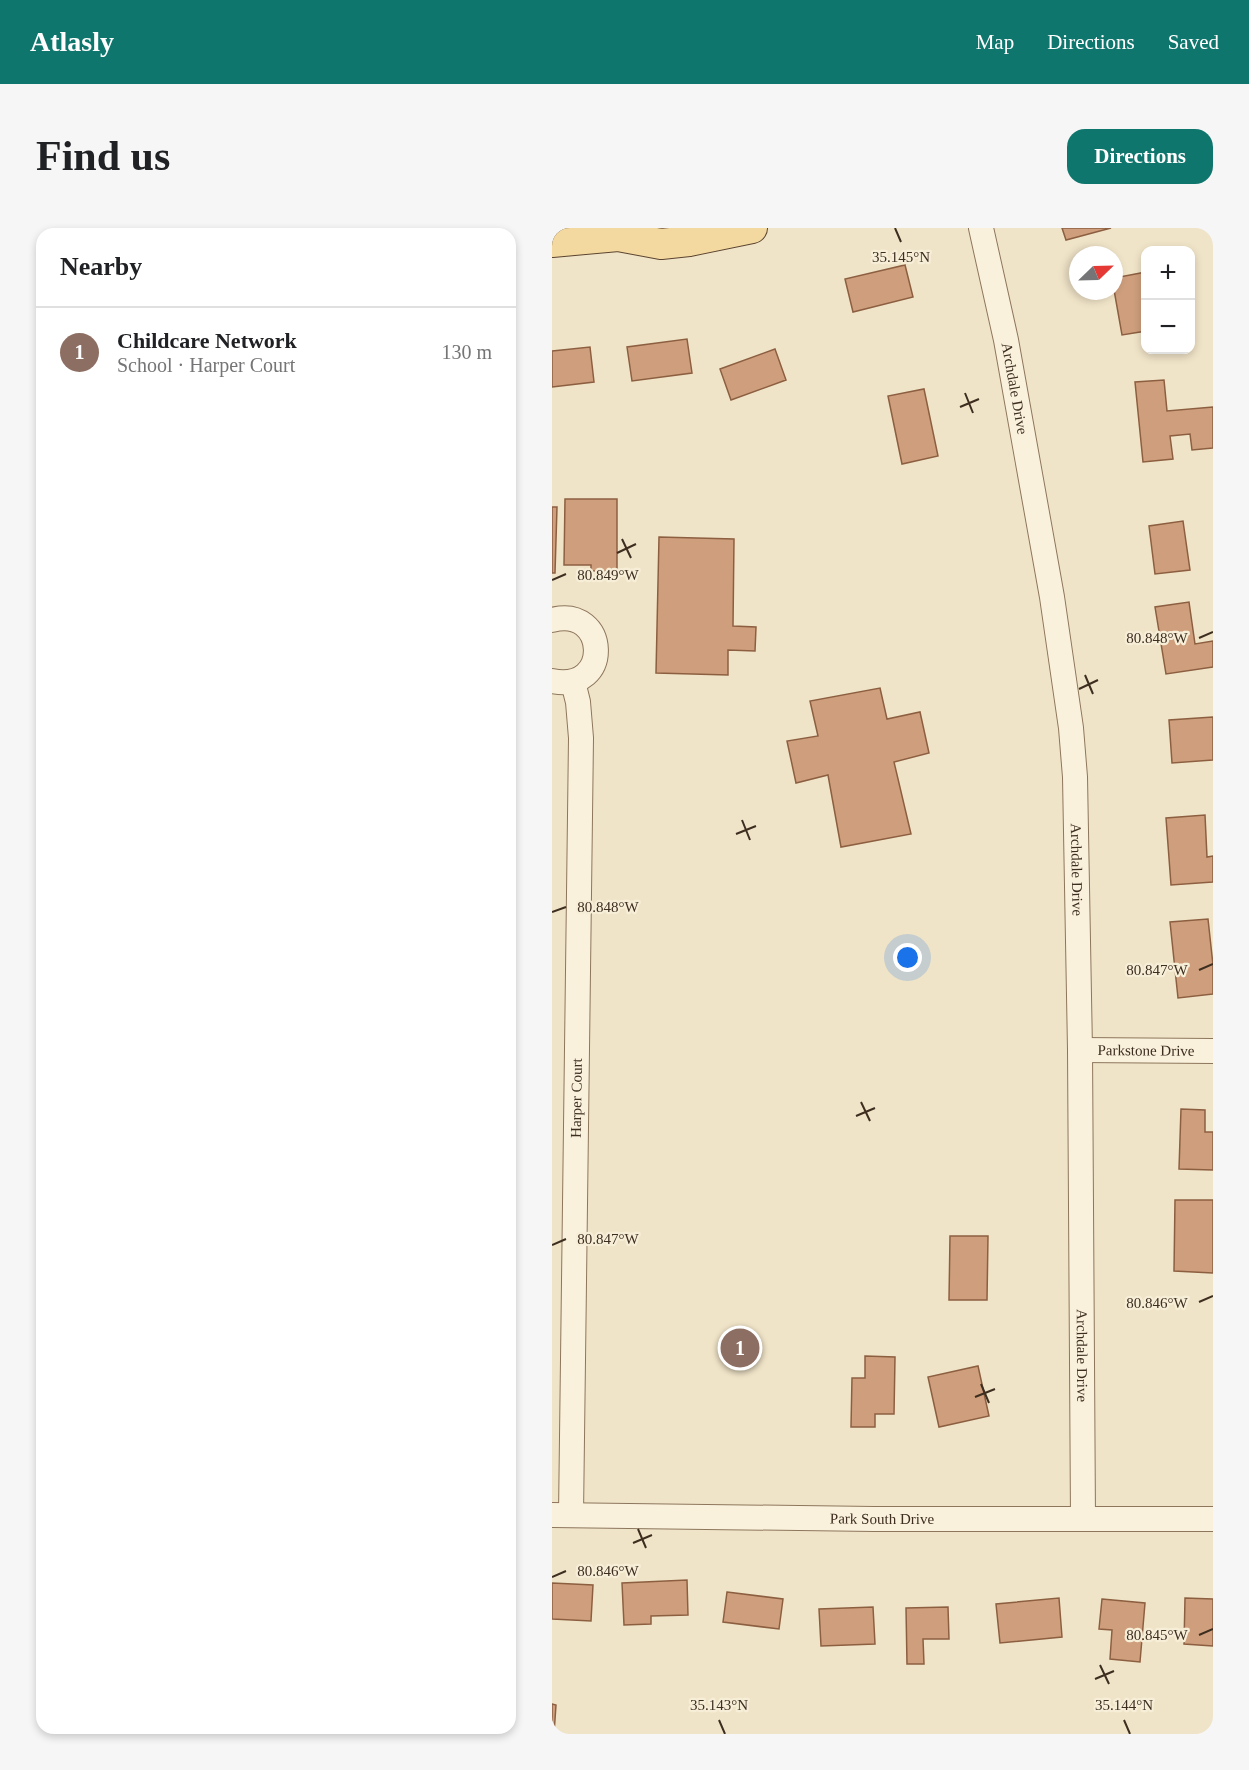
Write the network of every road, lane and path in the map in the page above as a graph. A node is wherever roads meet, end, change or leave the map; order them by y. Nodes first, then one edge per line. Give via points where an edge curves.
1 (752, 228) edge
2 (981, 228) edge
3 (631, 232) edge
4 (552, 242) edge
5 (552, 620) edge
6 (563, 681) edge
7 (1080, 1050) junction
8 (1213, 1051) edge
9 (561, 1515) edge
10 (1083, 1518) junction
11 (1213, 1518) edge

1 - 3 main road via 662,244
2 - 7 street, Archdale Drive via 1014,385 1071,728
3 - 4 main road
5 - 6 street, Harper Court via 571,618 581,622 589,629 597,649 591,669 583,677
6 - 9 street, Harper Court via 578,702 580,738
7 - 8 street, Parkstone Drive
7 - 10 street, Archdale Drive
9 - 10 street, Park South Drive
10 - 11 street, Park South Drive

